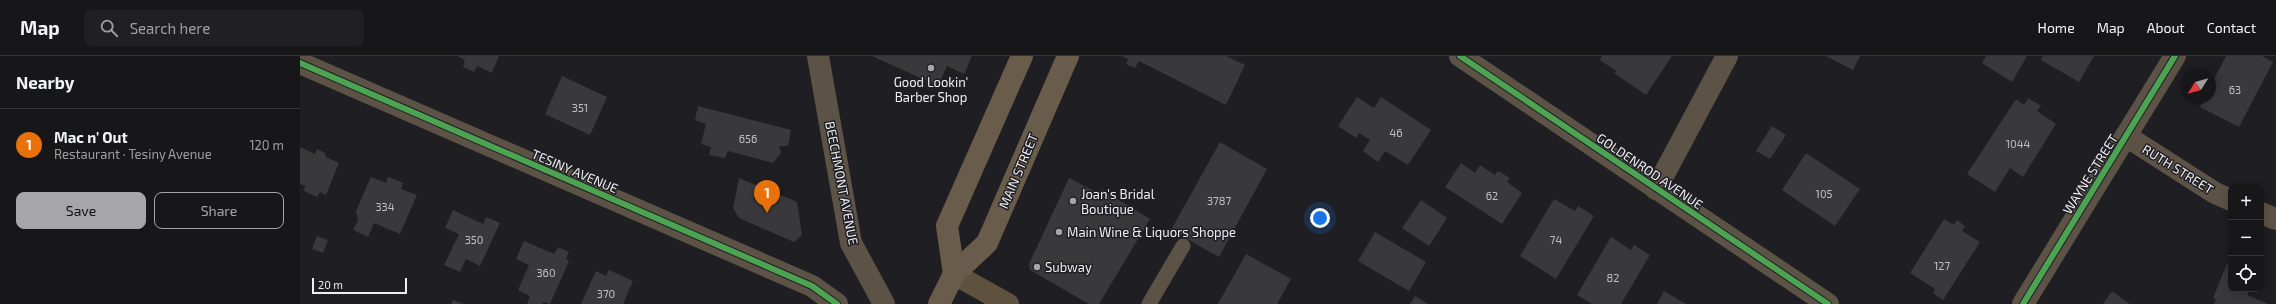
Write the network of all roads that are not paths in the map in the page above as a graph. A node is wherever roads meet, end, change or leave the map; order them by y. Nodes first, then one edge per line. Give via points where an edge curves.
1 (818, 56) edge
2 (1022, 56) edge
3 (1068, 56) edge
4 (1460, 56) edge
5 (1727, 56) edge
6 (2176, 56) edge
7 (300, 63) edge
8 (2126, 136) junction
9 (1656, 189) junction
10 (2228, 199) edge
11 (2264, 214) edge
12 (2276, 219) edge
13 (1183, 246) dead end
14 (954, 274) junction
15 (837, 304) edge
16 (884, 304) edge
17 (939, 304) edge
18 (1008, 304) edge
19 (1150, 304) edge
20 (1828, 304) edge
21 (2023, 304) edge

1 - 16 street, BEECHMONT AVENUE via 851,243
2 - 14 main road via 947,226
3 - 14 main road, MAIN STREET via 987,243
4 - 9 street, GOLDENROD AVENUE
5 - 9 street
6 - 8 street, WAYNE STREET
7 - 15 street, TESINY AVENUE via 812,286
8 - 10 street, RUTH STREET
8 - 21 street, WAYNE STREET
9 - 20 street, GOLDENROD AVENUE
11 - 12 street
13 - 19 lane
14 - 17 main road, MAIN STREET
14 - 18 main road

